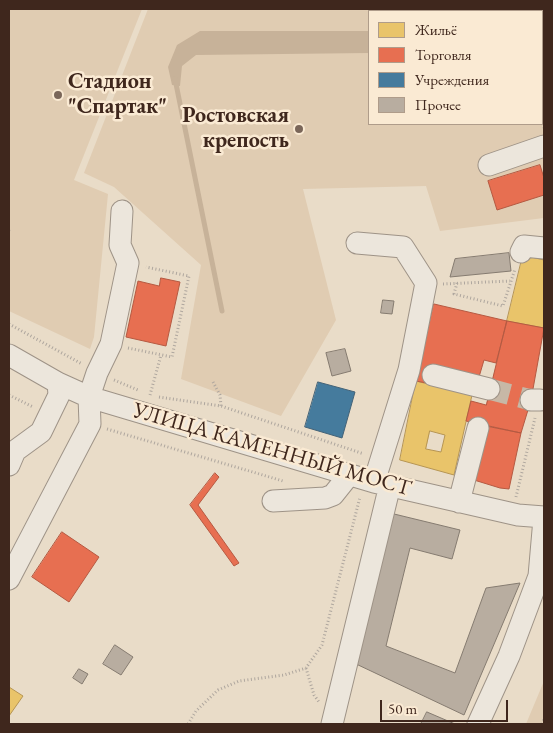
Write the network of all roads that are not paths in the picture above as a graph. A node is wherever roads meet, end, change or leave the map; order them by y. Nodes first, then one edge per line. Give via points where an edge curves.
1 (544, 146) edge
2 (489, 165) dead end
3 (122, 211) dead end
4 (357, 243) dead end
5 (544, 248) edge
6 (522, 252) dead end
7 (9, 355) edge
8 (420, 372) junction
9 (58, 383) junction
10 (489, 389) tunnel mouth
11 (89, 397) junction
12 (478, 428) dead end
13 (101, 437) dead end
14 (9, 465) edge
15 (349, 475) junction
16 (374, 488) junction
17 (273, 501) dead end
18 (459, 502) junction
19 (544, 518) edge
20 (9, 579) edge
21 (332, 724) edge
22 (478, 724) edge

1 - 2 street
3 - 11 street via 120,245 128,263 111,344
4 - 8 street via 403,247 426,283
5 - 6 street via 524,246
7 - 9 street, УЛИЦА КАМЕННЫЙ МОСТ
8 - 10 street
8 - 16 street via 380,460
9 - 11 street, УЛИЦА КАМЕННЫЙ МОСТ
9 - 14 street via 59,394 41,432 15,451
11 - 13 street
11 - 15 street, УЛИЦА КАМЕННЫЙ МОСТ
11 - 20 street via 90,424
12 - 18 street
15 - 16 street, УЛИЦА КАМЕННЫЙ МОСТ
15 - 17 street via 333,495 325,498
16 - 18 street, УЛИЦА КАМЕННЫЙ МОСТ
16 - 21 street
18 - 19 street, УЛИЦА КАМЕННЫЙ МОСТ
19 - 22 street via 539,576 509,656

